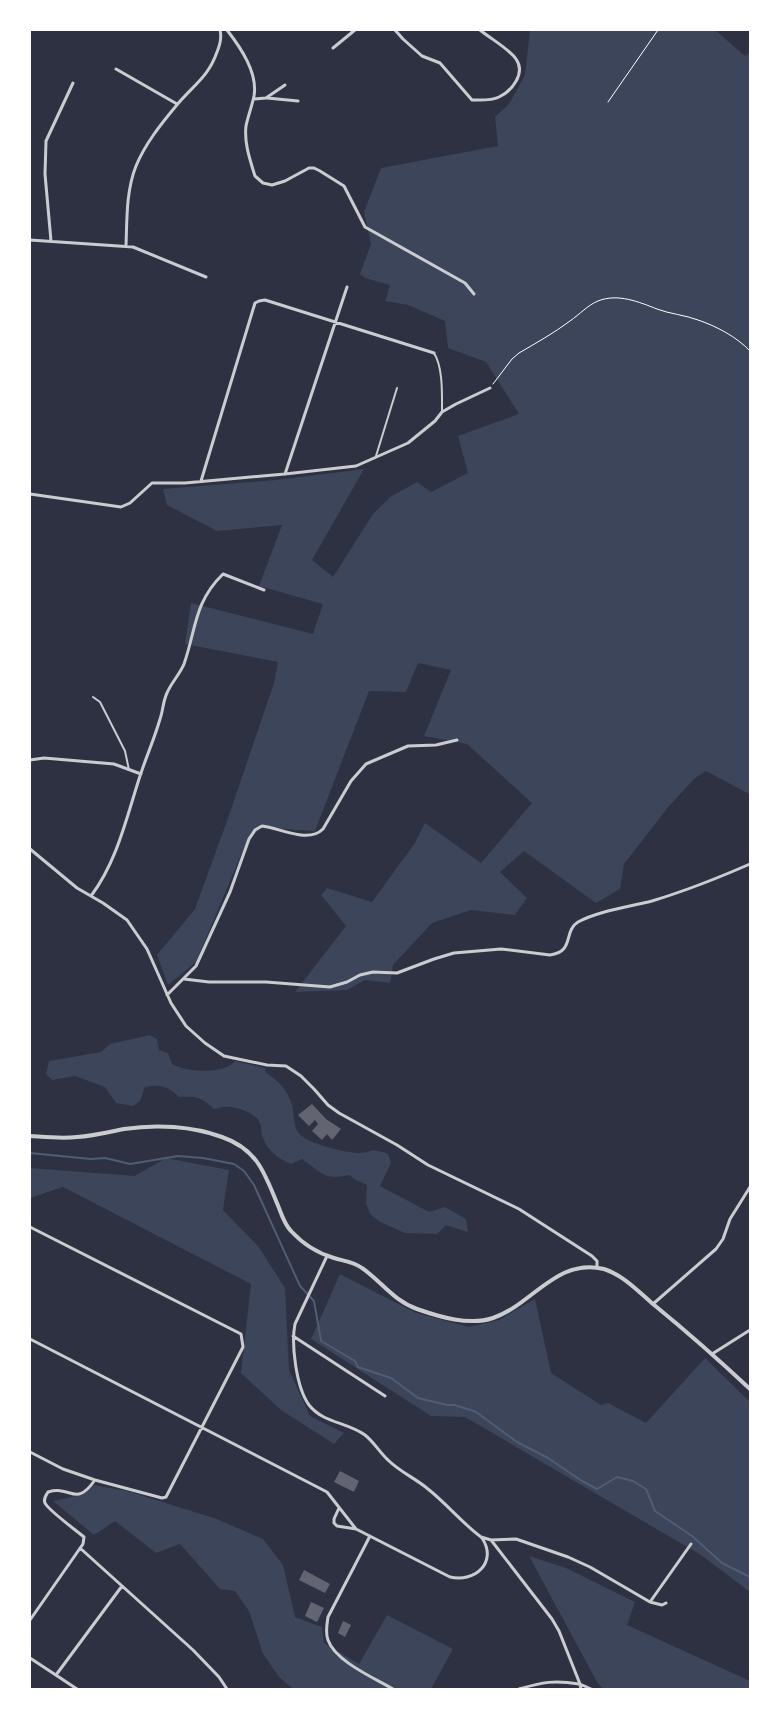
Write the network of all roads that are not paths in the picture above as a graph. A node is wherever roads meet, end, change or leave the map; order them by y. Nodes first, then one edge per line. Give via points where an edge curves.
1 (220, 30) edge
2 (227, 30) edge
3 (355, 30) edge
4 (395, 30) edge
5 (480, 30) edge
6 (333, 48) dead end
7 (116, 69) dead end
8 (73, 83) dead end
9 (285, 85) dead end
10 (266, 98) junction
11 (254, 99) junction
12 (298, 101) dead end
13 (177, 104) junction
14 (30, 240) edge
15 (51, 241) junction
16 (126, 246) junction
17 (206, 277) dead end
18 (346, 287) dead end
19 (474, 294) dead end
20 (334, 323) junction
21 (434, 353) joint
22 (397, 388) dead end
23 (490, 388) road end
24 (442, 412) junction
25 (376, 458) junction
26 (285, 474) junction
27 (201, 481) junction
28 (30, 494) edge
29 (264, 590) dead end
30 (94, 697) dead end
31 (457, 740) dead end
32 (30, 760) edge
33 (129, 770) junction
34 (141, 774) junction
35 (30, 849) edge
36 (750, 864) edge
37 (91, 896) junction
38 (184, 979) junction
39 (167, 995) junction
40 (30, 1136) edge
41 (750, 1187) edge
42 (30, 1227) edge
43 (327, 1256) junction
44 (597, 1268) junction
45 (653, 1304) junction
46 (750, 1330) edge
47 (293, 1336) junction
48 (30, 1340) edge
49 (712, 1354) junction
50 (750, 1389) edge
51 (385, 1396) dead end
52 (201, 1428) junction
53 (30, 1452) edge
54 (95, 1480) junction
55 (339, 1508) junction
56 (356, 1529) junction
57 (370, 1536) junction
58 (481, 1538) junction
59 (491, 1540) junction
60 (690, 1544) dead end
61 (80, 1548) junction
62 (122, 1586) junction
63 (650, 1602) junction
64 (666, 1603) dead end
65 (30, 1620) edge
66 (30, 1658) edge
67 (56, 1675) junction
68 (580, 1684) junction
69 (77, 1689) edge
70 (227, 1689) edge
71 (393, 1689) edge
72 (519, 1689) edge
73 (581, 1689) edge
74 (591, 1689) edge

1 - 13 street via 220,46 212,67
2 - 11 street via 253,76
3 - 6 street
4 - 5 street via 422,56 440,63 472,100 483,100 500,97 507,92 519,75 519,68 516,59
7 - 13 street
8 - 15 street via 46,140 45,174
9 - 10 street
10 - 11 street
10 - 12 street
11 - 19 street via 246,140 258,180 272,185 308,168 320,171 344,186 364,227 465,283
13 - 16 street via 157,129 136,166 130,192
14 - 15 street
15 - 16 street
16 - 17 street
18 - 20 street
20 - 21 street
20 - 26 street
20 - 27 street via 265,300 255,303
21 - 24 lane via 442,380
22 - 25 lane
23 - 24 street
24 - 25 street via 408,443
25 - 26 street via 344,468
26 - 27 street
27 - 28 street via 152,483 121,507
29 - 34 street via 223,574 206,594 184,664 167,692
30 - 33 lane via 100,702 125,751
31 - 38 street via 408,746 366,764 316,835 305,836 262,826 254,830 203,954
32 - 33 street via 44,758 114,764
33 - 34 street
34 - 37 street via 125,827 106,872
35 - 37 street
36 - 38 street via 711,881 578,922 563,951 557,954 501,949 454,953 397,973 373,972 330,987
37 - 39 street via 127,920 147,950
38 - 39 street
39 - 44 street via 186,1026 224,1056 286,1066 339,1113 428,1165 519,1209 592,1256
40 - 43 street via 75,1138 123,1129 160,1127 222,1136 252,1154 289,1229 309,1247
41 - 45 street via 716,1249
42 - 52 street via 241,1334 243,1347
43 - 44 street via 363,1269 404,1304 442,1317 471,1321 487,1320 515,1307 559,1274 578,1268
43 - 47 street
44 - 45 street via 624,1280
45 - 49 street
46 - 49 street
47 - 51 street
47 - 58 street via 304,1394 315,1412 364,1435 388,1461 427,1488
48 - 52 street
49 - 50 street
52 - 54 street via 166,1497
52 - 55 street via 327,1492
53 - 54 street
54 - 61 street via 86,1492 54,1490 45,1498 50,1510 84,1537
55 - 56 street
55 - 56 street via 334,1524
56 - 57 street
57 - 58 street via 440,1573 459,1579 476,1574 482,1567 487,1550
57 - 71 street via 328,1617 326,1629 334,1652
58 - 59 street
59 - 63 street via 516,1539 574,1560
59 - 68 street via 552,1619
60 - 63 street
61 - 62 street
61 - 65 street
62 - 67 street
62 - 70 street via 193,1650
63 - 64 street
66 - 67 street
67 - 69 street
68 - 72 street via 560,1681
68 - 73 street
68 - 74 street

